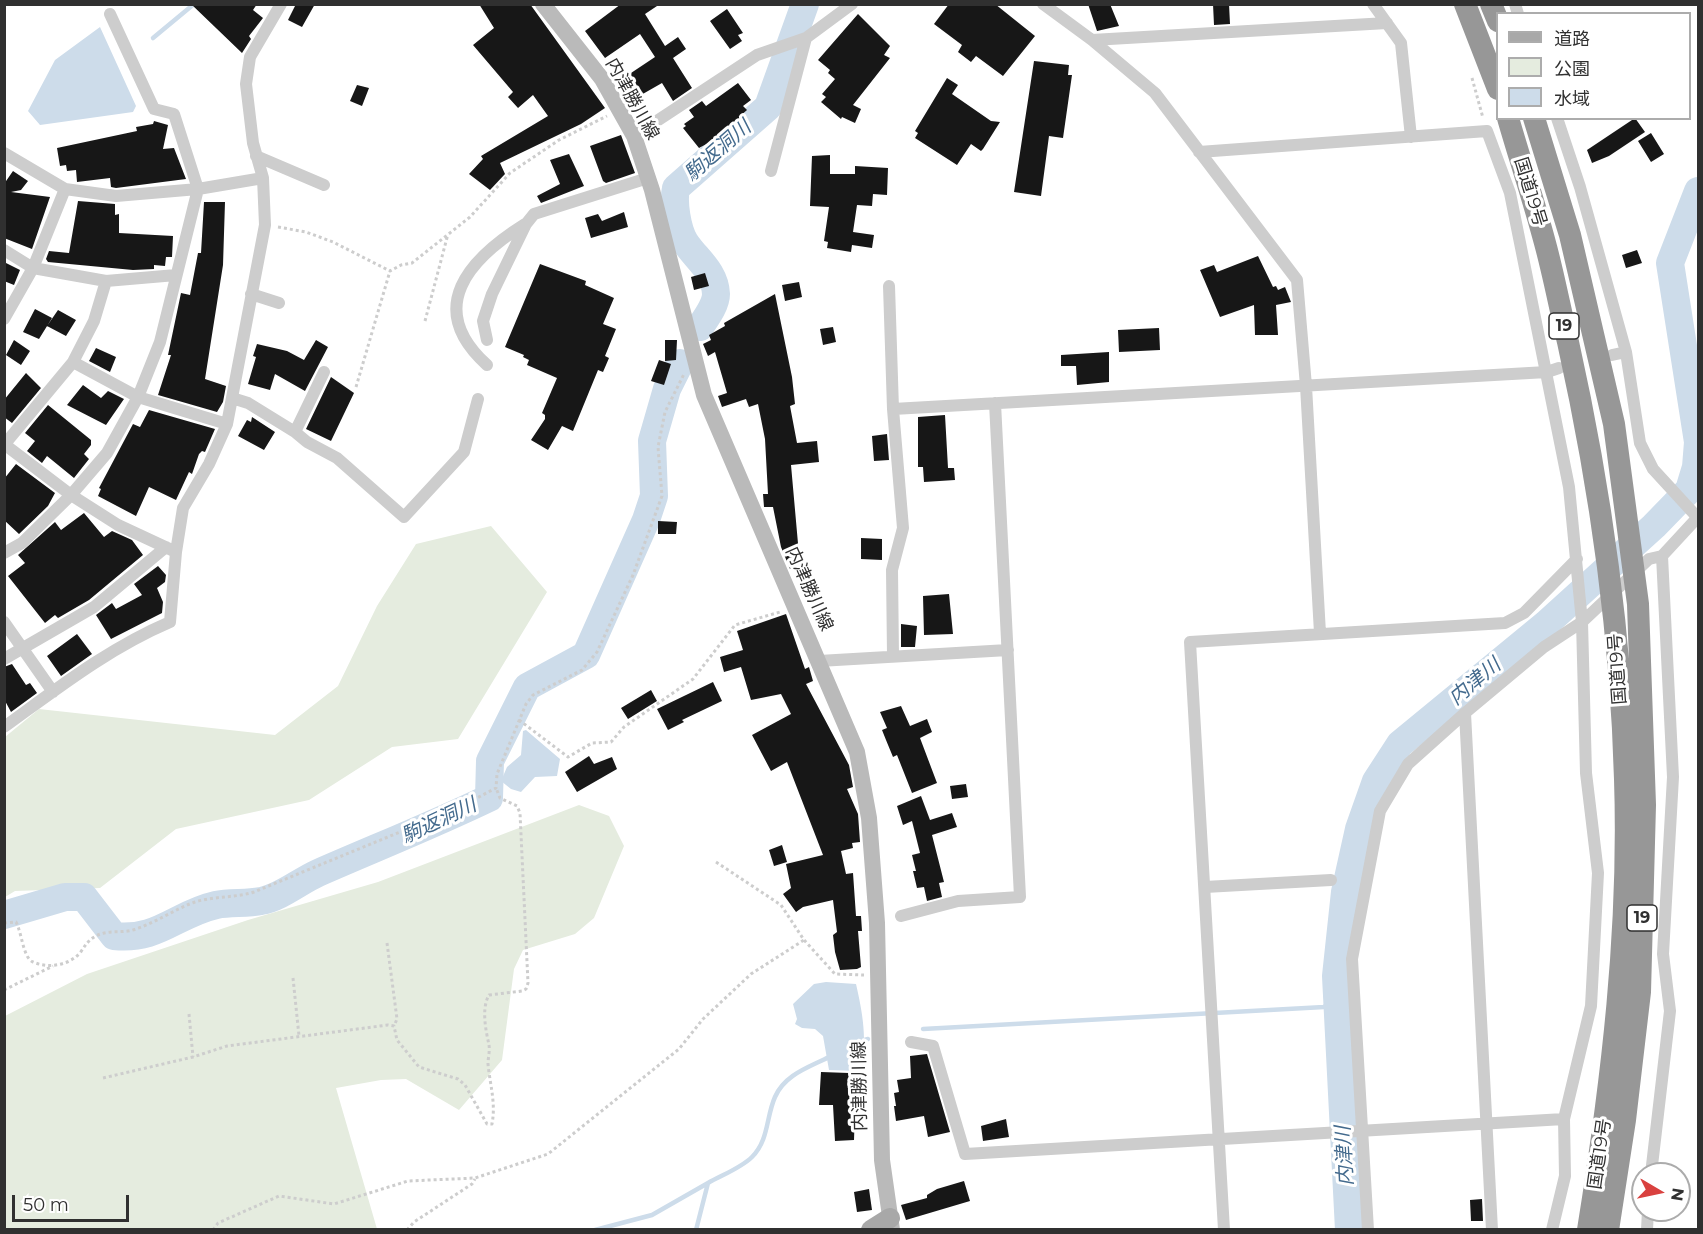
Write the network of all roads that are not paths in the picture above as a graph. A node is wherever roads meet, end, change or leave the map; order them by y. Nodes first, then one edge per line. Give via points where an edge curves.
1 (281, 4) edge
2 (543, 4) edge
3 (852, 4) edge
4 (1043, 4) edge
5 (1373, 4) edge
6 (1465, 4) edge
7 (1491, 4) edge
8 (110, 14) dead end
9 (1496, 18) edge
10 (1387, 23) junction
11 (806, 38) junction
12 (1092, 40) junction
13 (1496, 86) edge
14 (1509, 120) edge
15 (1535, 120) edge
16 (1558, 120) edge
17 (634, 136) junction
18 (1411, 137) junction
19 (1199, 152) junction
20 (4, 153) edge
21 (256, 156) junction
22 (771, 171) dead end
23 (263, 178) junction
24 (648, 178) junction
25 (324, 185) dead end
26 (65, 189) junction
27 (198, 189) junction
28 (526, 224) junction
29 (4, 250) edge
30 (33, 268) junction
31 (176, 275) junction
32 (106, 281) junction
33 (889, 286) dead end
34 (251, 294) junction
35 (279, 303) dead end
36 (4, 319) edge
37 (487, 340) dead end
38 (1626, 352) junction
39 (1612, 355) dead end
40 (73, 363) junction
41 (487, 365) dead end
42 (1553, 370) junction
43 (324, 372) dead end
44 (1306, 386) junction
45 (138, 397) junction
46 (232, 398) junction
47 (478, 399) dead end
48 (995, 404) junction
49 (893, 409) junction
50 (227, 424) junction
51 (295, 432) junction
52 (5, 444) edge
53 (71, 495) junction
54 (1696, 515) edge
55 (171, 549) junction
56 (4, 554) edge
57 (1662, 556) junction
58 (1577, 559) junction
59 (1582, 615) junction
60 (4, 622) edge
61 (1320, 633) junction
62 (26, 649) junction
63 (1008, 650) junction
64 (893, 656) junction
65 (4, 659) edge
66 (819, 661) junction
67 (53, 692) junction
68 (1465, 713) junction
69 (4, 727) edge
70 (1331, 880) dead end
71 (1205, 887) junction
72 (901, 915) dead end
73 (911, 1042) dead end
74 (1564, 1119) junction
75 (1486, 1124) junction
76 (1364, 1130) junction
77 (1219, 1140) junction
78 (1652, 1162) edge
79 (891, 1224) edge
80 (871, 1230) edge
81 (1224, 1230) edge
82 (1368, 1230) edge
83 (1492, 1230) edge
84 (1552, 1230) edge
85 (1588, 1230) edge
86 (1608, 1230) edge

1 - 21 street via 250,57 246,84
2 - 17 main road, 内津勝川線 via 602,79
3 - 11 street
4 - 12 street
5 - 10 street
6 - 13 highway
7 - 9 highway
8 - 27 street via 154,109 174,114
10 - 12 street
10 - 18 street via 1401,44
11 - 17 street via 757,55
11 - 22 street
12 - 19 street via 1155,93
14 - 85 highway, 国道19号 / 19 via 1546,245 1588,430 1614,611 1625,778 1625,852 1611,1081
15 - 86 highway, 国道19号 / 19 via 1570,235 1614,424 1638,604 1645,805 1640,992
16 - 38 street
17 - 24 main road, 内津勝川線
18 - 19 street
18 - 42 street via 1487,131 1510,193
19 - 44 street via 1297,280
20 - 26 street
21 - 23 street
21 - 25 street
23 - 27 street
23 - 34 street via 265,225
24 - 28 street via 534,214
24 - 66 main road, 内津勝川線 via 704,396
26 - 27 street via 116,196
26 - 30 street
27 - 31 street
28 - 37 street via 492,294 483,321
28 - 41 street via 497,242 469,269 459,286 457,305 465,341
29 - 30 street
30 - 32 street
30 - 36 street
31 - 32 street
31 - 45 street via 160,342
32 - 40 street via 94,321
33 - 49 street
34 - 35 street
34 - 46 street
38 - 39 street
38 - 54 street via 1640,444 1653,469
40 - 45 street
40 - 52 street
42 - 44 street
42 - 58 street
43 - 51 street
44 - 48 street
44 - 61 street
45 - 50 street
45 - 53 street via 107,453
46 - 50 street
46 - 51 street via 248,403
47 - 51 street via 464,452 404,517 337,458
48 - 49 street
48 - 63 street
49 - 64 street via 903,528 892,570
50 - 55 street via 183,508
52 - 53 street
53 - 55 street via 118,525
53 - 56 street via 22,543
54 - 57 street
55 - 62 street via 94,607
55 - 67 street via 170,622 98,659
57 - 59 street via 1649,559
57 - 78 street via 1673,777 1663,954 1670,1011
58 - 59 street
58 - 61 street via 1524,613 1505,623
59 - 68 street
59 - 74 street via 1586,773 1598,873 1591,1006
60 - 62 street
61 - 71 street via 1190,642
62 - 65 street
62 - 67 street
63 - 64 street
63 - 72 street via 1020,897 958,901
64 - 66 street
66 - 79 main road, 内津勝川線 via 857,752 869,819 877,923 882,1160
67 - 69 street
68 - 75 street
68 - 76 street via 1408,764 1380,811 1352,959
70 - 71 street
71 - 77 street
73 - 77 street via 933,1046 965,1154
74 - 75 street
74 - 84 street via 1566,1176
75 - 76 street
75 - 83 street
76 - 77 street
76 - 82 street
77 - 81 street
79 - 80 main road

